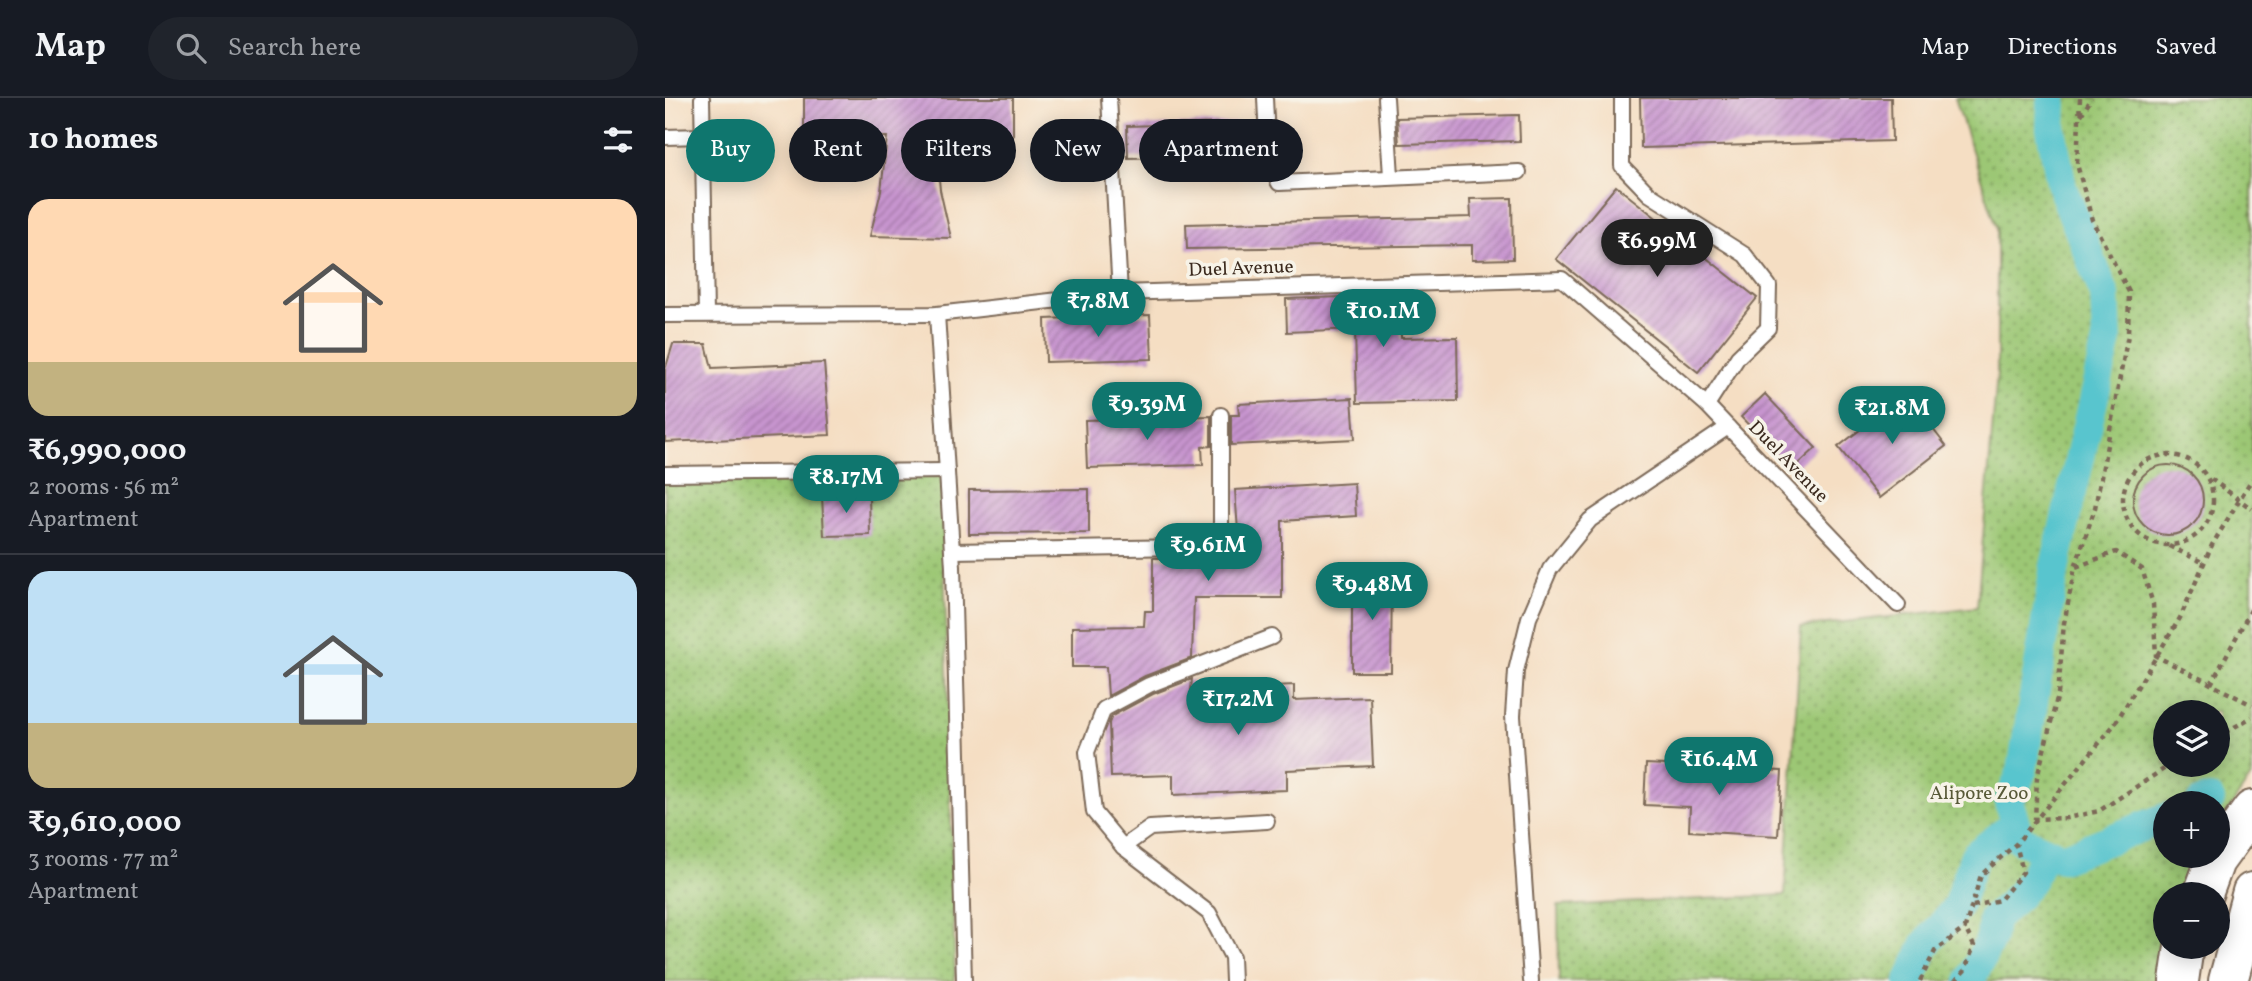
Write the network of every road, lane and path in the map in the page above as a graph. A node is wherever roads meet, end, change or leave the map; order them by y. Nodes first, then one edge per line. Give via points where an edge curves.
1 (702, 98) edge
2 (1109, 98) edge
3 (1265, 98) edge
4 (1386, 98) edge
5 (1622, 98) edge
6 (2080, 98) edge
7 (2092, 98) edge
8 (2079, 118) junction
9 (703, 119) edge
10 (686, 136) edge
11 (665, 137) edge
12 (1518, 172) dead end
13 (1391, 176) junction
14 (704, 182) edge
15 (1120, 293) junction
16 (706, 314) junction
17 (937, 314) junction
18 (665, 315) edge
19 (1707, 405) junction
20 (1221, 415) dead end
21 (1728, 427) junction
22 (947, 471) junction
23 (665, 474) edge
24 (2207, 476) junction
25 (2252, 479) edge
26 (2240, 502) junction
27 (2252, 509) edge
28 (2168, 546) junction
29 (952, 551) junction
30 (2204, 563) junction
31 (2075, 567) junction
32 (1898, 605) dead end
33 (2252, 608) edge
34 (1272, 637) dead end
35 (2155, 656) junction
36 (2211, 684) junction
37 (2252, 705) edge
38 (2252, 717) edge
39 (2230, 730) edge
40 (2153, 776) edge
41 (2252, 810) edge
42 (2035, 820) junction
43 (1267, 821) dead end
44 (2016, 844) junction
45 (1123, 847) junction
46 (2207, 882) edge
47 (2252, 892) edge
48 (1973, 906) junction
49 (1965, 928) junction
50 (2182, 959) edge
51 (964, 981) edge
52 (1233, 981) edge
53 (1531, 981) edge
54 (1920, 981) edge
55 (1955, 981) edge
56 (2179, 981) edge
57 (2228, 981) edge

1 - 9 lane
2 - 15 lane
3 - 13 lane via 1268,162 1279,183
4 - 13 lane
5 - 19 lane via 1622,166 1650,194 1745,255 1769,286 1768,328 1738,357
6 - 8 path
7 - 8 path
8 - 31 path via 2077,164 2092,220 2129,292 2128,335 2095,508
10 - 11 lane
12 - 13 lane
14 - 16 lane
15 - 17 lane, Duel Avenue
15 - 19 lane, Duel Avenue via 1562,279
16 - 17 lane, Duel Avenue
16 - 18 lane, Duel Avenue
17 - 22 lane
19 - 21 lane, Duel Avenue
20 - 29 lane via 1221,534 1185,547
21 - 32 lane, Duel Avenue
21 - 53 lane via 1590,520 1550,569 1529,618 1516,671 1513,716
22 - 23 lane
22 - 29 lane
24 - 26 path
24 - 28 path via 2214,491 2210,519 2193,539
24 - 28 path via 2190,460 2165,455 2132,472 2123,495 2128,523 2147,540
25 - 26 path
26 - 27 path
26 - 30 path
28 - 30 path
29 - 51 lane
30 - 35 path via 2180,618
31 - 35 path via 2116,552 2142,569 2153,604
31 - 42 path via 2058,694 2037,778
33 - 36 path
34 - 45 lane via 1149,685 1104,709 1087,752 1094,812
35 - 36 path
35 - 42 path via 2114,725
36 - 37 path
38 - 39 path
40 - 42 path via 2099,811
41 - 46 highway via 2215,861
42 - 44 path
43 - 45 lane via 1150,828
44 - 48 path via 1981,875
44 - 48 path via 2023,872 2000,900
45 - 52 lane via 1209,913 1232,957
47 - 57 highway
48 - 49 path
49 - 54 path via 1935,951
49 - 55 path via 1974,946 1965,970
50 - 56 highway

